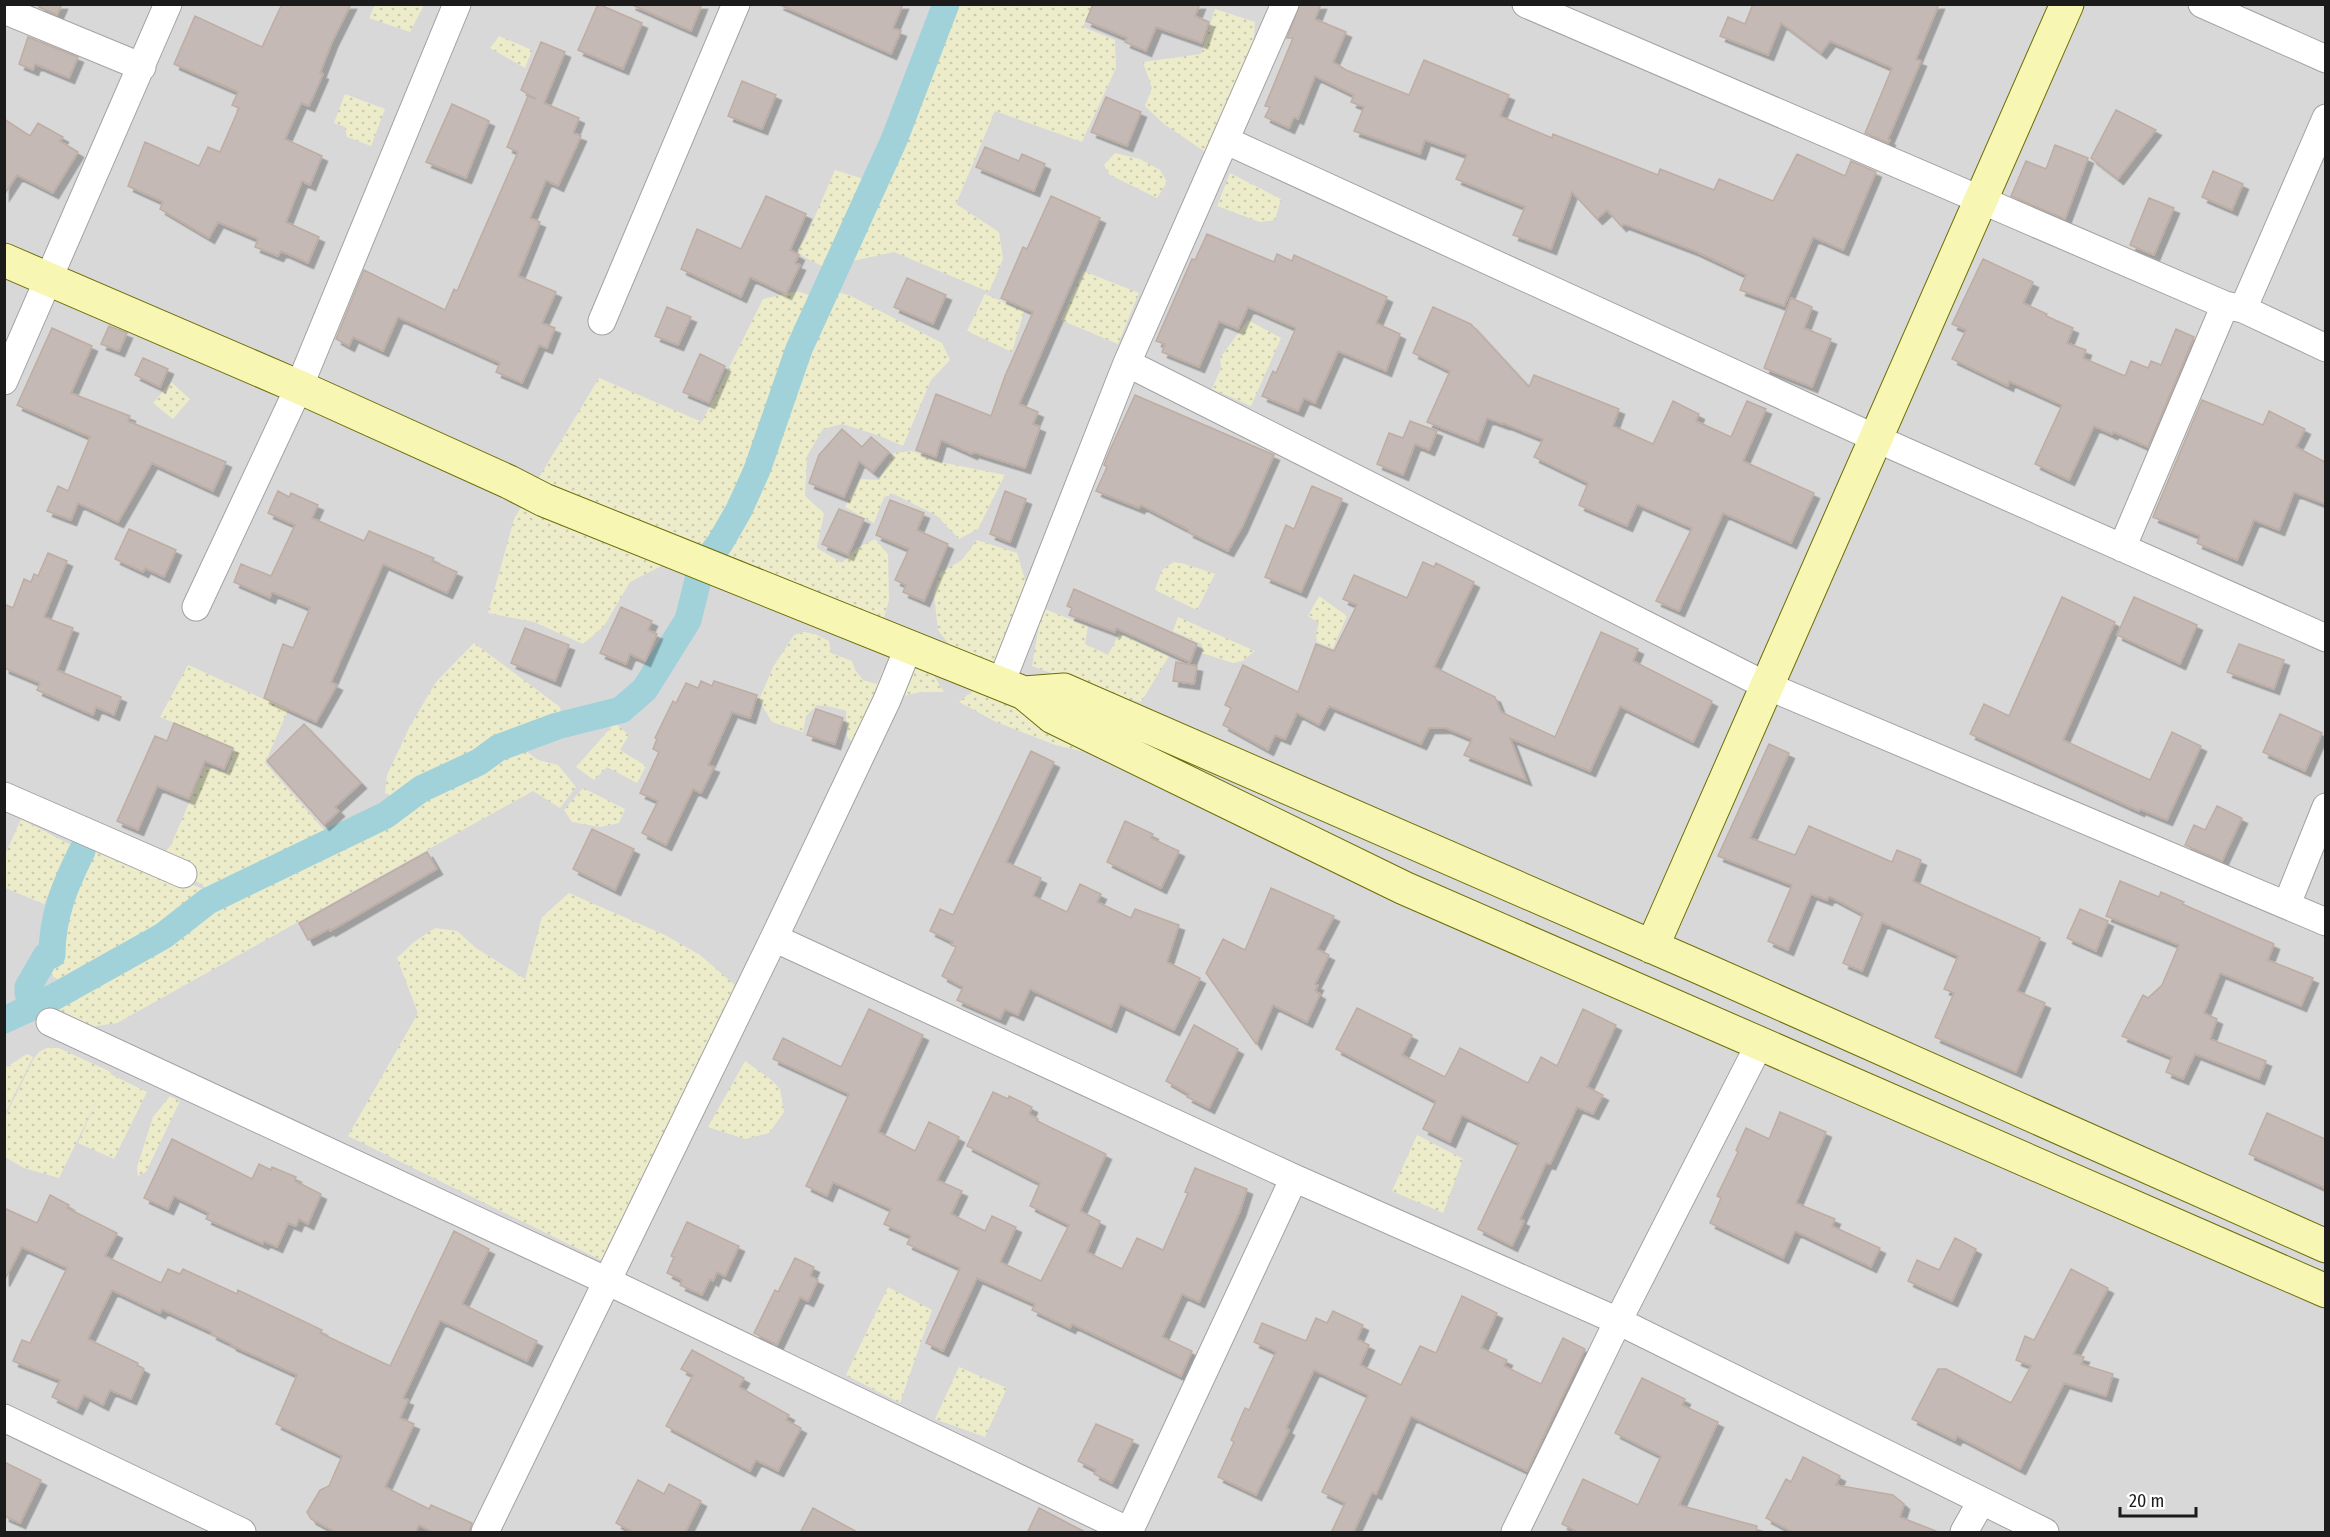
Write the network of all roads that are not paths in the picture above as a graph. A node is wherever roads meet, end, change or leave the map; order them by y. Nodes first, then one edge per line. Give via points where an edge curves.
1 (168, 4) edge
2 (457, 4) edge
3 (736, 4) edge
4 (1285, 4) edge
5 (1526, 4) edge
6 (2067, 4) edge
7 (2202, 4) edge
8 (4, 10) edge
9 (2325, 59) edge
10 (142, 68) junction
11 (2325, 118) edge
12 (1227, 141) junction
13 (1981, 199) junction
14 (4, 260) edge
15 (48, 279) junction
16 (2234, 307) junction
17 (602, 321) dead end
18 (2325, 348) edge
19 (1127, 363) junction
20 (4, 381) edge
21 (299, 387) junction
22 (1875, 438) junction
23 (2122, 548) junction
24 (196, 606) dead end
25 (2325, 638) edge
26 (909, 646) junction
27 (1765, 685) junction
28 (1012, 688) junction
29 (4, 796) edge
30 (2325, 807) edge
31 (1422, 846) junction
32 (183, 874) dead end
33 (1404, 888) junction
34 (2287, 904) junction
35 (2325, 922) edge
36 (774, 938) junction
37 (1652, 947) junction
38 (1701, 968) junction
39 (1685, 1009) junction
40 (50, 1022) dead end
41 (1761, 1042) junction
42 (1294, 1178) junction
43 (2325, 1246) edge
44 (607, 1281) junction
45 (2325, 1291) edge
46 (1618, 1321) junction
47 (4, 1418) edge
48 (1981, 1502) junction
49 (1129, 1532) edge
50 (242, 1533) edge
51 (485, 1533) edge
52 (1515, 1533) edge
53 (1964, 1533) edge
54 (2045, 1533) edge

1 - 10 street
2 - 21 street
3 - 17 street
4 - 12 street
5 - 13 street
6 - 13 street
7 - 9 street
8 - 10 street
10 - 15 street
11 - 16 street
12 - 19 street
12 - 22 street
13 - 16 street
13 - 22 street
14 - 15 street
15 - 20 street
15 - 21 street
16 - 18 street
16 - 23 street
19 - 27 street
19 - 28 street
21 - 24 street
21 - 26 street via 544,500
22 - 23 street
22 - 27 street
23 - 25 street
26 - 28 street
26 - 36 street
27 - 34 street
27 - 37 street
28 - 31 street via 1064,690
28 - 33 street via 1053,717
29 - 32 street
30 - 34 street
31 - 33 street
31 - 37 street
33 - 39 street
34 - 35 street
36 - 42 street
36 - 44 street
37 - 38 street
38 - 39 street
38 - 43 street
39 - 41 street
40 - 44 street
41 - 45 street
41 - 46 street
42 - 46 street
42 - 49 street
44 - 49 street
44 - 51 street
46 - 48 street
46 - 52 street
47 - 50 street
48 - 53 street
48 - 54 street

